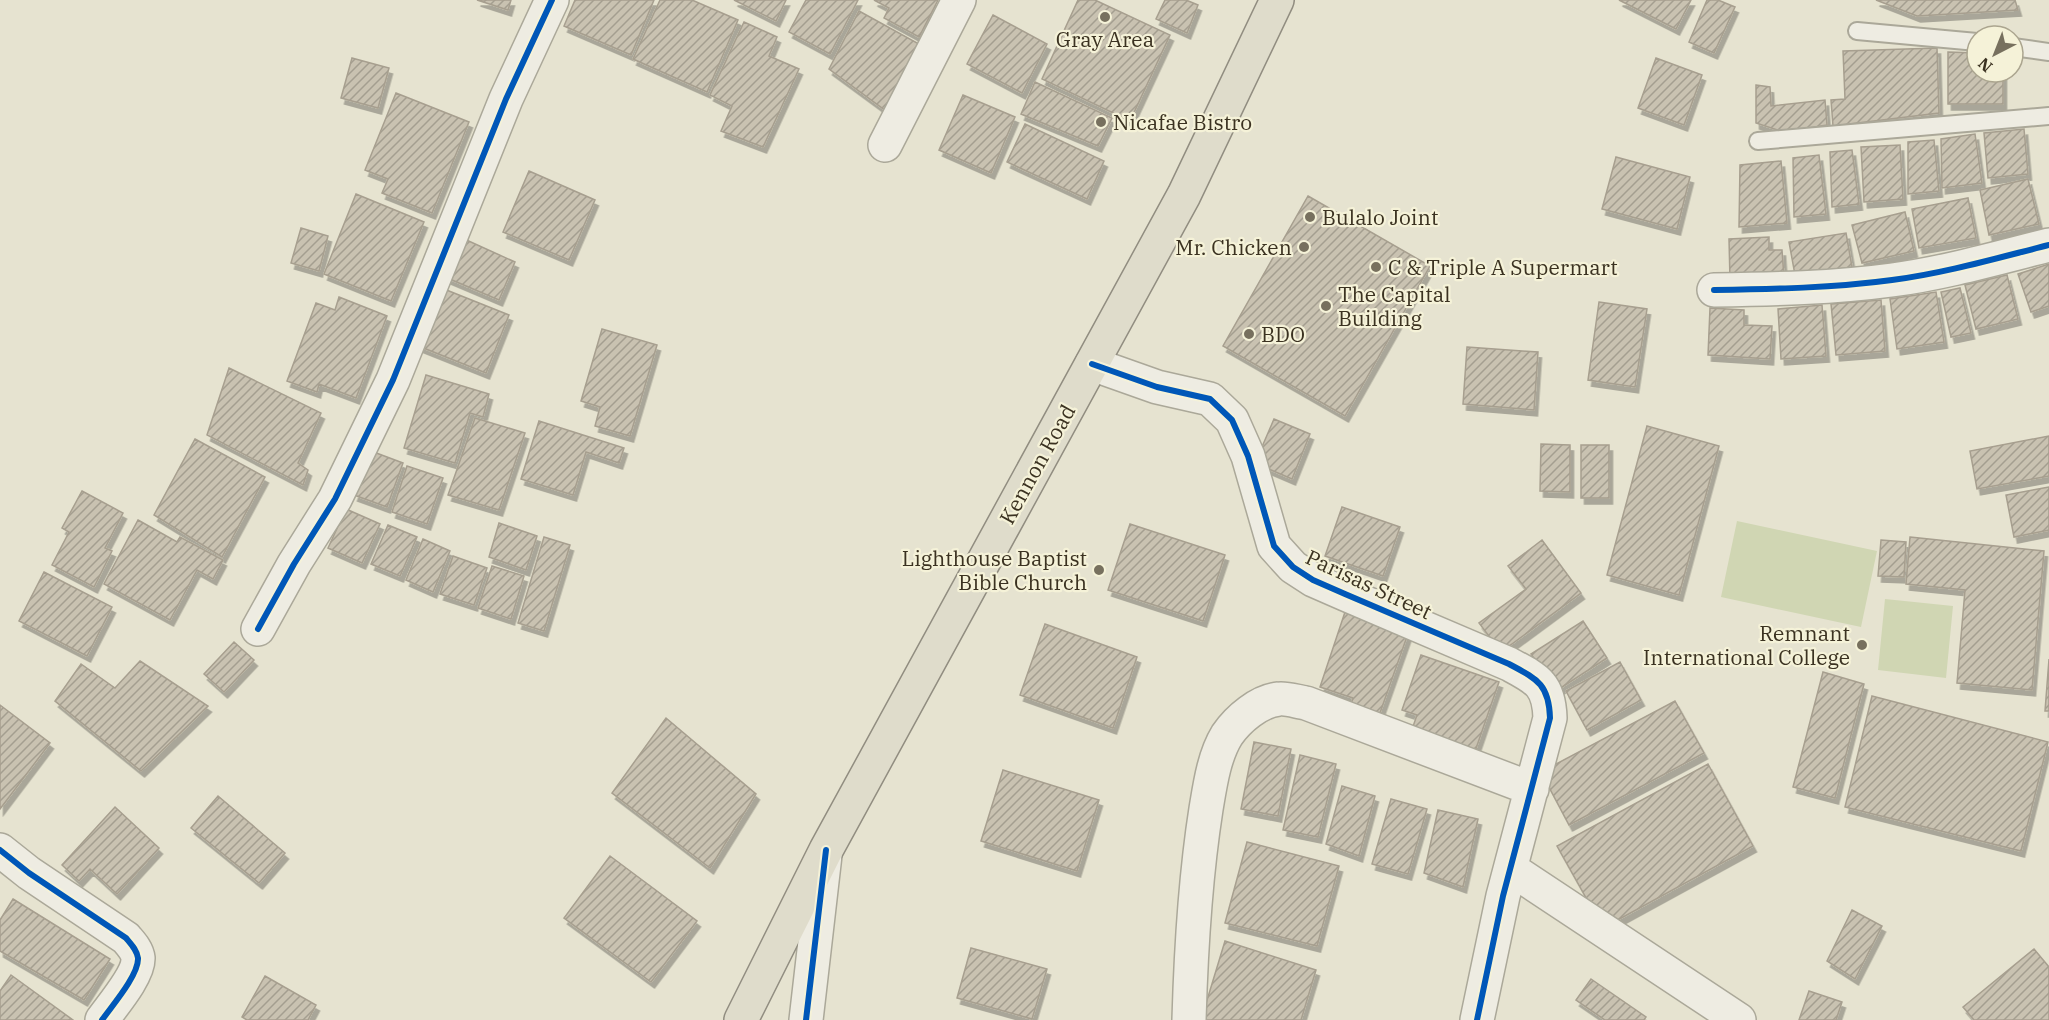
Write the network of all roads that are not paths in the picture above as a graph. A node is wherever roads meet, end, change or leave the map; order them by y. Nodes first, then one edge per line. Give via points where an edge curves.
1 (552, 0) edge
2 (959, 0) edge
3 (1277, 0) edge
4 (1857, 31) dead end
5 (1965, 41) edge
6 (2025, 49) edge
7 (2049, 52) edge
8 (2049, 116) edge
9 (1758, 141) dead end
10 (885, 145) dead end
11 (2049, 245) edge
12 (1714, 290) dead end
13 (1092, 364) junction
14 (258, 629) dead end
15 (1532, 789) junction
16 (0, 850) edge
17 (826, 850) junction
18 (1511, 869) junction
19 (102, 1020) edge
20 (741, 1020) edge
21 (806, 1020) edge
22 (1189, 1020) edge
23 (1477, 1020) edge
24 (1739, 1020) edge

1 - 14 street via 506,99 393,380 335,499
2 - 10 street
3 - 13 highway, Kennon Road via 1184,195
4 - 5 lane
6 - 7 lane
8 - 9 lane
11 - 12 street via 1894,280 1806,289
13 - 15 street, Parisas Street via 1157,387 1210,399 1232,420 1248,456 1275,546 1293,567 1313,580 1509,664 1543,685 1550,718
13 - 17 highway, Kennon Road
15 - 18 street, Parisas Street
15 - 22 street via 1306,703 1279,699 1260,705 1227,735 1209,791 1194,907
16 - 19 street via 126,938 134,948 138,960 134,971
17 - 20 highway, Kennon Road
17 - 21 street
18 - 23 street, Parisas Street
18 - 24 street

